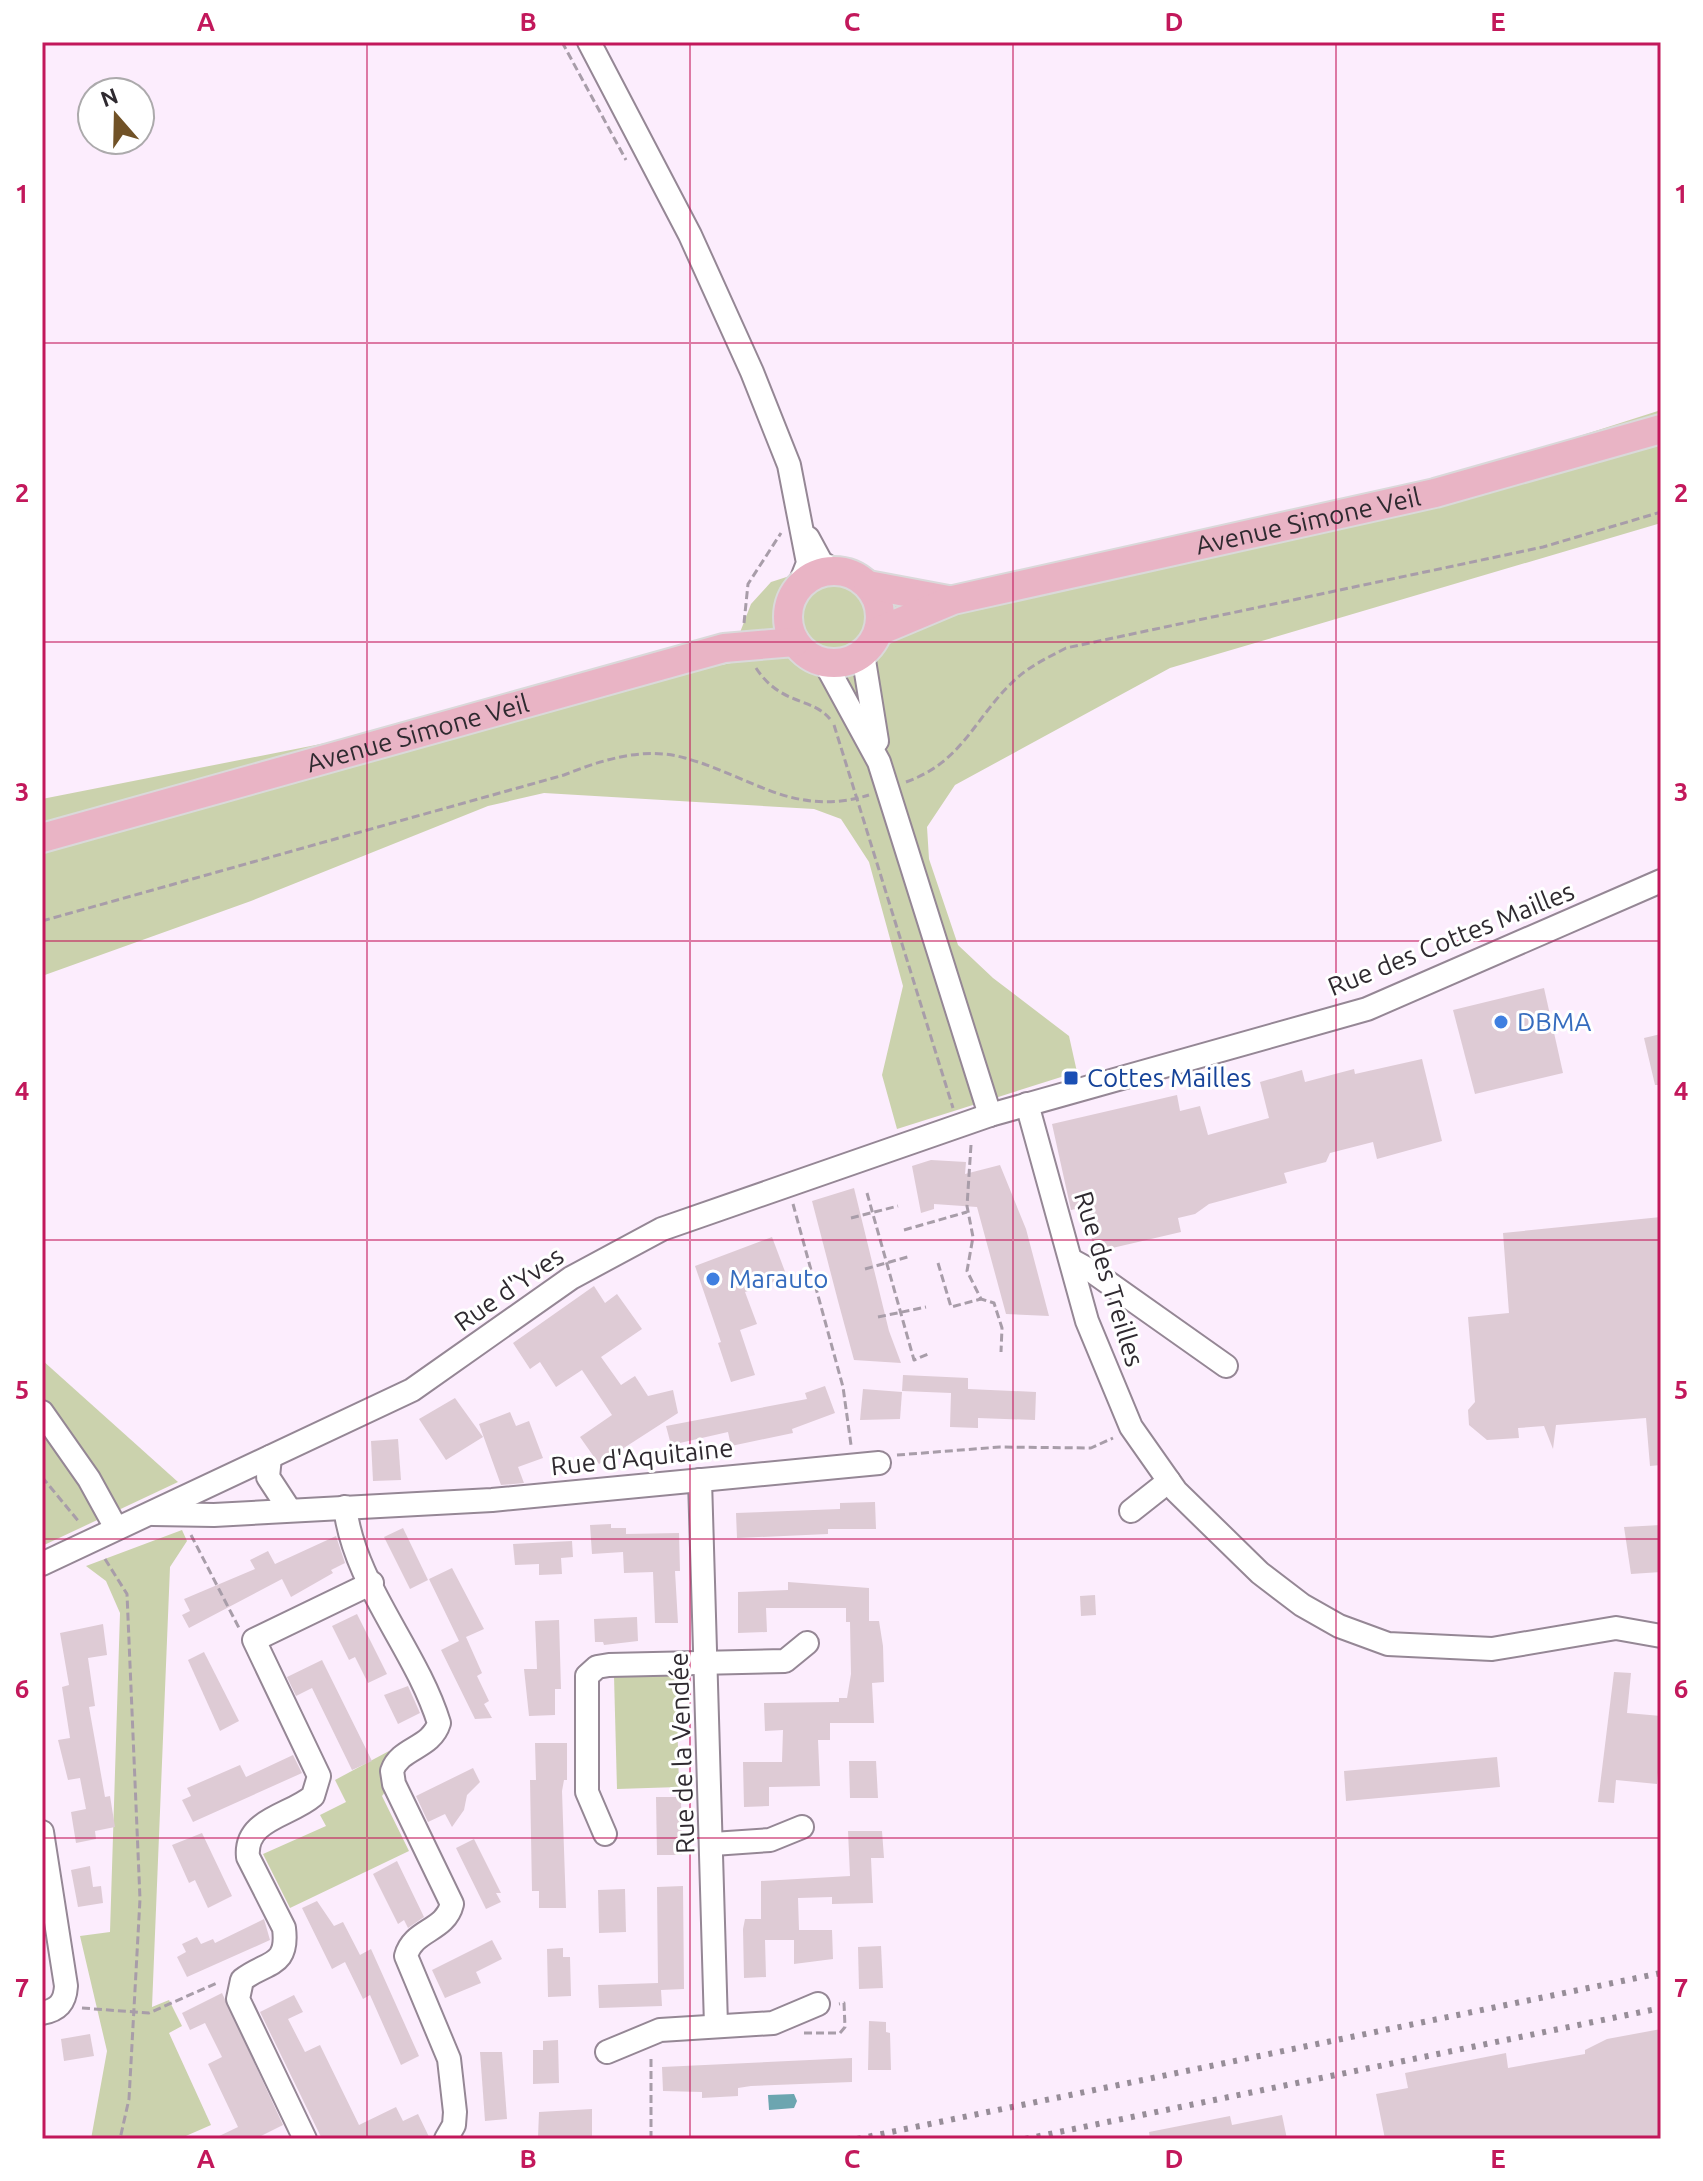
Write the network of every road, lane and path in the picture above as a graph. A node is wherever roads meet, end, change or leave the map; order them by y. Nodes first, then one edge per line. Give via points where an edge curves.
1 (562, 42) edge
2 (589, 42) edge
3 (629, 166) dead end
4 (1661, 429) edge
5 (1661, 512) edge
6 (792, 527) junction
7 (834, 571) junction
8 (868, 585) junction
9 (794, 597) junction
10 (953, 600) junction
11 (795, 642) junction
12 (871, 642) junction
13 (739, 644) junction
14 (825, 663) junction
15 (879, 762) junction
16 (886, 787) junction
17 (858, 799) junction
18 (42, 838) edge
19 (1661, 881) edge
20 (42, 921) edge
21 (1027, 1104) junction
22 (974, 1121) junction
23 (788, 1186) junction
24 (867, 1193) dead end
25 (898, 1206) dead end
26 (967, 1212) junction
27 (871, 1213) junction
28 (851, 1218) dead end
29 (904, 1230) dead end
30 (911, 1256) dead end
31 (1071, 1260) junction
32 (885, 1263) junction
33 (938, 1263) dead end
34 (865, 1269) dead end
35 (981, 1299) junction
36 (926, 1307) dead end
37 (898, 1313) junction
38 (878, 1317) dead end
39 (1001, 1352) dead end
40 (928, 1354) dead end
41 (1226, 1366) dead end
42 (42, 1412) edge
43 (1131, 1427) junction
44 (270, 1457) junction
45 (879, 1463) joint
46 (851, 1465) junction
47 (241, 1472) junction
48 (42, 1477) edge
49 (700, 1480) junction
50 (1169, 1481) junction
51 (345, 1507) junction
52 (289, 1509) junction
53 (1131, 1511) dead end
54 (257, 1513) junction
55 (151, 1514) junction
56 (185, 1516) junction
57 (116, 1528) junction
58 (92, 1540) junction
59 (42, 1564) edge
60 (372, 1583) junction
61 (1661, 1636) edge
62 (246, 1638) junction
63 (807, 1643) dead end
64 (708, 1664) junction
65 (802, 1827) dead end
66 (42, 1832) edge
67 (605, 1834) dead end
68 (713, 1844) junction
69 (240, 1984) junction
70 (63, 2002) junction
71 (818, 2004) dead end
72 (134, 2012) junction
73 (42, 2013) edge
74 (716, 2025) junction
75 (659, 2045) dead end
76 (607, 2052) dead end
77 (120, 2139) edge
78 (305, 2139) edge
79 (446, 2139) edge
80 (651, 2139) edge

1 - 3 path
2 - 6 street via 690,235 752,372 789,465
4 - 10 main road, Avenue Simone Veil via 1435,493
5 - 16 path via 1543,547 1066,648 1016,679 954,755 931,773
6 - 7 street
6 - 9 street via 808,563
6 - 13 path via 748,584
7 - 8 main road
7 - 9 main road via 817,574
8 - 10 main road
8 - 12 main road via 878,602
9 - 11 main road via 789,631
9 - 13 main road
10 - 12 main road
11 - 13 main road, Avenue Simone Veil
11 - 14 main road
12 - 14 main road via 839,664
12 - 15 street
13 - 17 path via 766,682 793,701 825,712 833,722
13 - 18 main road, Avenue Simone Veil
14 - 15 street
15 - 16 street
16 - 17 path
16 - 22 street
17 - 20 path via 808,803 684,757 610,757 564,775
17 - 22 path
19 - 21 street, Rue des Cottes Mailles via 1367,1009
21 - 22 street, Rue d'Yves
21 - 31 street, Rue des Treilles
22 - 23 street, Rue d'Yves
22 - 26 path
23 - 44 street, Rue d'Yves via 662,1229 626,1247 571,1278 412,1390
23 - 46 path via 846,1399
24 - 27 path
25 - 27 path
26 - 29 path
26 - 35 path via 973,1237 967,1271
27 - 28 path
27 - 32 path
30 - 32 path
31 - 41 street
31 - 43 street, Rue des Treilles via 1098,1350
32 - 34 path
32 - 37 path
33 - 35 path via 951,1307
35 - 39 path via 994,1303 1002,1328
36 - 37 path
37 - 38 path
37 - 40 path via 914,1360
42 - 57 street
43 - 45 path via 1098,1448 1000,1447 890,1456
43 - 50 street, Rue des Treilles
44 - 47 street, Rue d'Yves
44 - 52 street via 268,1477
45 - 46 street, Rue d'Aquitaine
46 - 49 street, Rue d'Aquitaine
47 - 54 street via 241,1490
47 - 55 street, Rue d'Yves
48 - 58 path
49 - 51 street, Rue d'Aquitaine via 492,1500
49 - 64 street, Rue de la Vendée
50 - 53 street
50 - 61 street, Rue des Treilles via 1221,1538 1302,1605 1388,1644 1492,1649 1616,1628
51 - 52 street, Rue d'Aquitaine
51 - 60 street
52 - 54 street, Rue d'Aquitaine
54 - 56 street, Rue d'Aquitaine
55 - 56 street, Rue d'Aquitaine
55 - 57 street, Rue d'Yves
56 - 62 path via 191,1537
57 - 58 street, Rue d'Yves
58 - 59 street, Rue d'Yves
58 - 72 path via 127,1594 140,1899
60 - 62 street
60 - 79 street via 439,1723 428,1741 403,1755 392,1771 452,1904 443,1923 415,1938 406,1956 449,2059 455,2112
62 - 69 street via 319,1776 305,1804 252,1833 248,1857 285,1940 275,1963
63 - 64 street via 785,1661
64 - 67 street via 609,1665 587,1676 587,1792
64 - 68 street, Rue de la Vendée
65 - 68 street via 770,1840
66 - 70 street via 66,1986
68 - 74 street, Rue de la Vendée
69 - 72 path via 224,1980 154,2012
69 - 78 street via 241,2009
70 - 72 path via 89,2010
70 - 73 street
71 - 74 street via 773,2023
72 - 77 path via 129,2099
74 - 76 street via 660,2030
75 - 80 path via 649,2058

